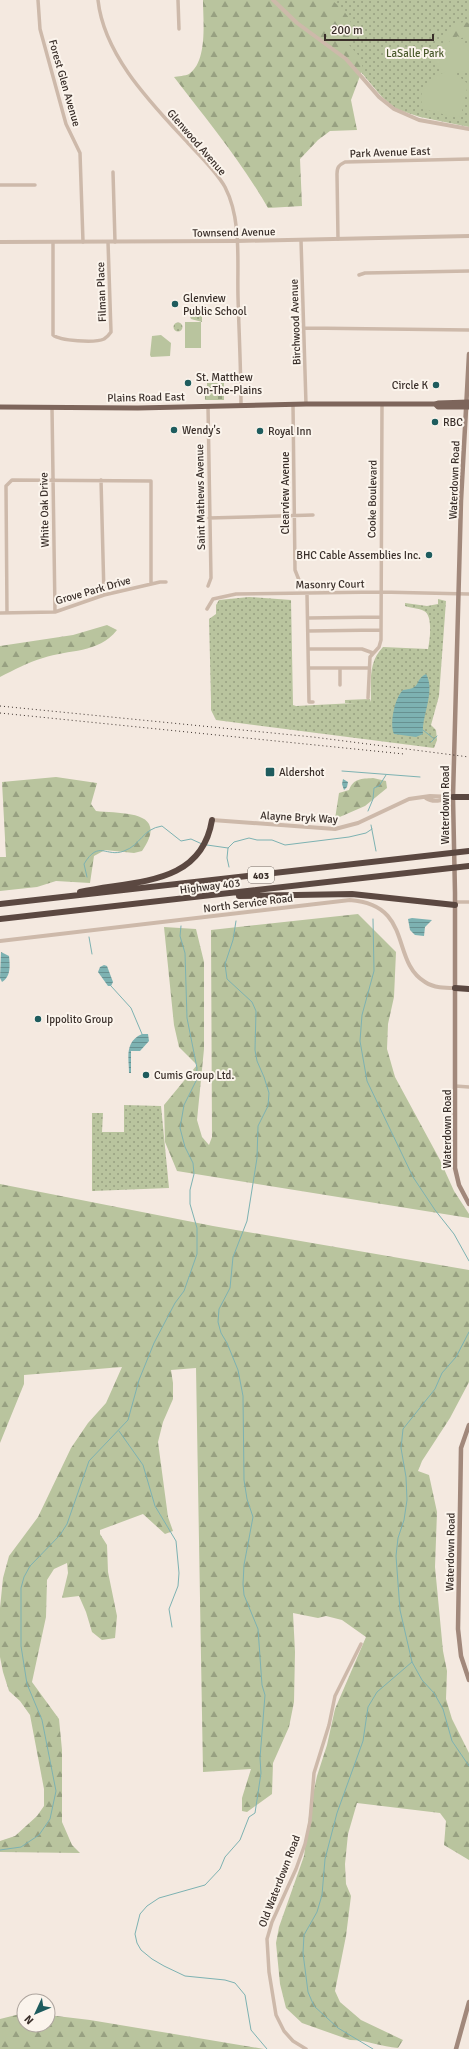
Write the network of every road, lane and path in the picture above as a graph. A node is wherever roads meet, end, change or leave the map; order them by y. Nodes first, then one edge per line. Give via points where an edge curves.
1 (38, 0) edge
2 (98, 0) edge
3 (178, 0) edge
4 (273, 0) edge
5 (179, 29) dead end
6 (469, 129) edge
7 (469, 159) edge
8 (113, 172) dead end
9 (0, 185) edge
10 (35, 185) dead end
11 (469, 236) edge
12 (338, 239) junction
13 (301, 240) junction
14 (237, 241) junction
15 (0, 242) edge
16 (53, 242) junction
17 (83, 242) junction
18 (108, 242) junction
19 (115, 242) junction
20 (469, 271) edge
21 (359, 275) dead end
22 (305, 328) junction
23 (469, 330) edge
24 (469, 354) edge
25 (306, 404) junction
26 (467, 404) edge
27 (293, 405) junction
28 (382, 405) junction
29 (208, 406) junction
30 (241, 406) junction
31 (0, 407) edge
32 (52, 408) junction
33 (53, 480) junction
34 (101, 480) junction
35 (313, 515) dead end
36 (294, 516) junction
37 (209, 518) junction
38 (0, 534) edge
39 (5, 534) junction
40 (299, 580) dead end
41 (166, 582) dead end
42 (151, 583) junction
43 (208, 586) dead end
44 (380, 592) junction
45 (459, 593) junction
46 (104, 594) junction
47 (307, 594) junction
48 (469, 594) edge
49 (207, 609) dead end
50 (7, 612) junction
51 (55, 612) junction
52 (0, 613) edge
53 (380, 617) junction
54 (308, 618) junction
55 (380, 630) junction
56 (308, 631) junction
57 (308, 649) junction
58 (373, 653) junction
59 (309, 668) junction
60 (340, 668) junction
61 (368, 668) junction
62 (340, 685) dead end
63 (368, 698) dead end
64 (313, 702) dead end
65 (453, 797) junction
66 (469, 797) edge
67 (212, 820) joint
68 (469, 851) edge
69 (469, 866) edge
70 (205, 897) junction
71 (52, 898) junction
72 (469, 902) edge
73 (0, 904) edge
74 (455, 904) junction
75 (0, 919) edge
76 (0, 941) edge
77 (455, 988) junction
78 (469, 989) edge
79 (455, 1086) junction
80 (469, 1087) edge
81 (469, 1204) edge
82 (469, 1425) edge
83 (361, 1644) dead end
84 (469, 1680) edge
85 (469, 2002) edge
86 (306, 2049) edge
87 (456, 2049) edge

1 - 17 street, Forest Glen Avenue via 40,29 66,124 80,153
2 - 14 street, Glenwood Avenue via 108,38 141,91 210,167 225,188 234,214
3 - 5 street
4 - 6 street via 297,22 346,59 379,97 394,109 419,120
7 - 12 street, Park Avenue East via 341,164 337,168
8 - 19 street
9 - 10 street
11 - 12 street, Townsend Avenue
12 - 13 street, Townsend Avenue
13 - 14 street, Townsend Avenue
13 - 22 street, Birchwood Avenue
14 - 19 street, Townsend Avenue
14 - 30 street, Glenwood Avenue
15 - 16 street, Townsend Avenue
16 - 17 street, Townsend Avenue
16 - 18 street, Filman Place via 54,335 64,340 100,340 111,332
17 - 18 street, Townsend Avenue
18 - 19 street, Townsend Avenue
20 - 21 street
22 - 23 street
22 - 25 street, Birchwood Avenue
24 - 26 main road, Waterdown Road
25 - 27 main road, Plains Road East
25 - 28 main road, Plains Road East
26 - 28 main road, Plains Road East
26 - 45 main road, Waterdown Road
27 - 30 main road, Plains Road East
27 - 36 street, Clearview Avenue
28 - 44 street, Cooke Boulevard
29 - 30 main road, Plains Road East
29 - 32 main road, Plains Road East
29 - 37 street, Saint Mathews Avenue
31 - 32 main road, Plains Road East
32 - 33 street, White Oak Drive
33 - 34 street
33 - 39 street via 12,480 6,486
33 - 51 street, White Oak Drive
34 - 42 street via 151,481
34 - 46 street
35 - 36 street
36 - 37 street
36 - 40 street, Clearview Avenue via 295,570
37 - 43 street, Saint Mathews Avenue via 211,578
38 - 39 street
39 - 50 street
41 - 42 street, Grove Park Drive
42 - 46 street, Grove Park Drive
44 - 45 street, Masonry Court
44 - 47 street, Masonry Court
44 - 53 street, Cooke Boulevard
45 - 48 street, Masonry Court
45 - 65 main road, Waterdown Road
46 - 51 street, Grove Park Drive
47 - 49 street, Masonry Court via 236,594 213,599
47 - 54 street
50 - 51 street, Grove Park Drive
50 - 52 street, Grove Park Drive
53 - 54 street
53 - 55 street, Cooke Boulevard
54 - 56 street
55 - 56 street
55 - 58 street, Cooke Boulevard via 379,646
56 - 57 street
57 - 58 street via 362,649
57 - 59 street
58 - 61 street, Cooke Boulevard
59 - 60 street
59 - 64 street via 309,702
60 - 61 street
60 - 62 street
61 - 63 street, Cooke Boulevard
65 - 66 highway
65 - 67 street, Alayne Bryk Way via 442,795 404,801 358,823 340,828
65 - 74 main road, Waterdown Road
67 - 71 highway via 205,845 198,856 168,874
68 - 71 highway, Highway 403 / 403
69 - 70 highway, Highway 403 / 403
70 - 74 highway via 352,894
70 - 75 highway, Highway 403 / 403
71 - 73 highway, Highway 403 / 403
72 - 74 street
74 - 77 main road, Waterdown Road
76 - 77 street, North Service Road via 360,901 373,905 390,919 410,965 420,978 432,985
77 - 78 highway
77 - 79 main road, Waterdown Road
79 - 80 street
79 - 81 main road, Waterdown Road via 455,1168 459,1185
82 - 84 main road, Waterdown Road via 461,1448 458,1630 461,1656
83 - 86 street, Old Waterdown Road via 335,1696 314,1773 310,1821 304,1844 267,1939 276,2015 284,2031 293,2041
85 - 87 main road

